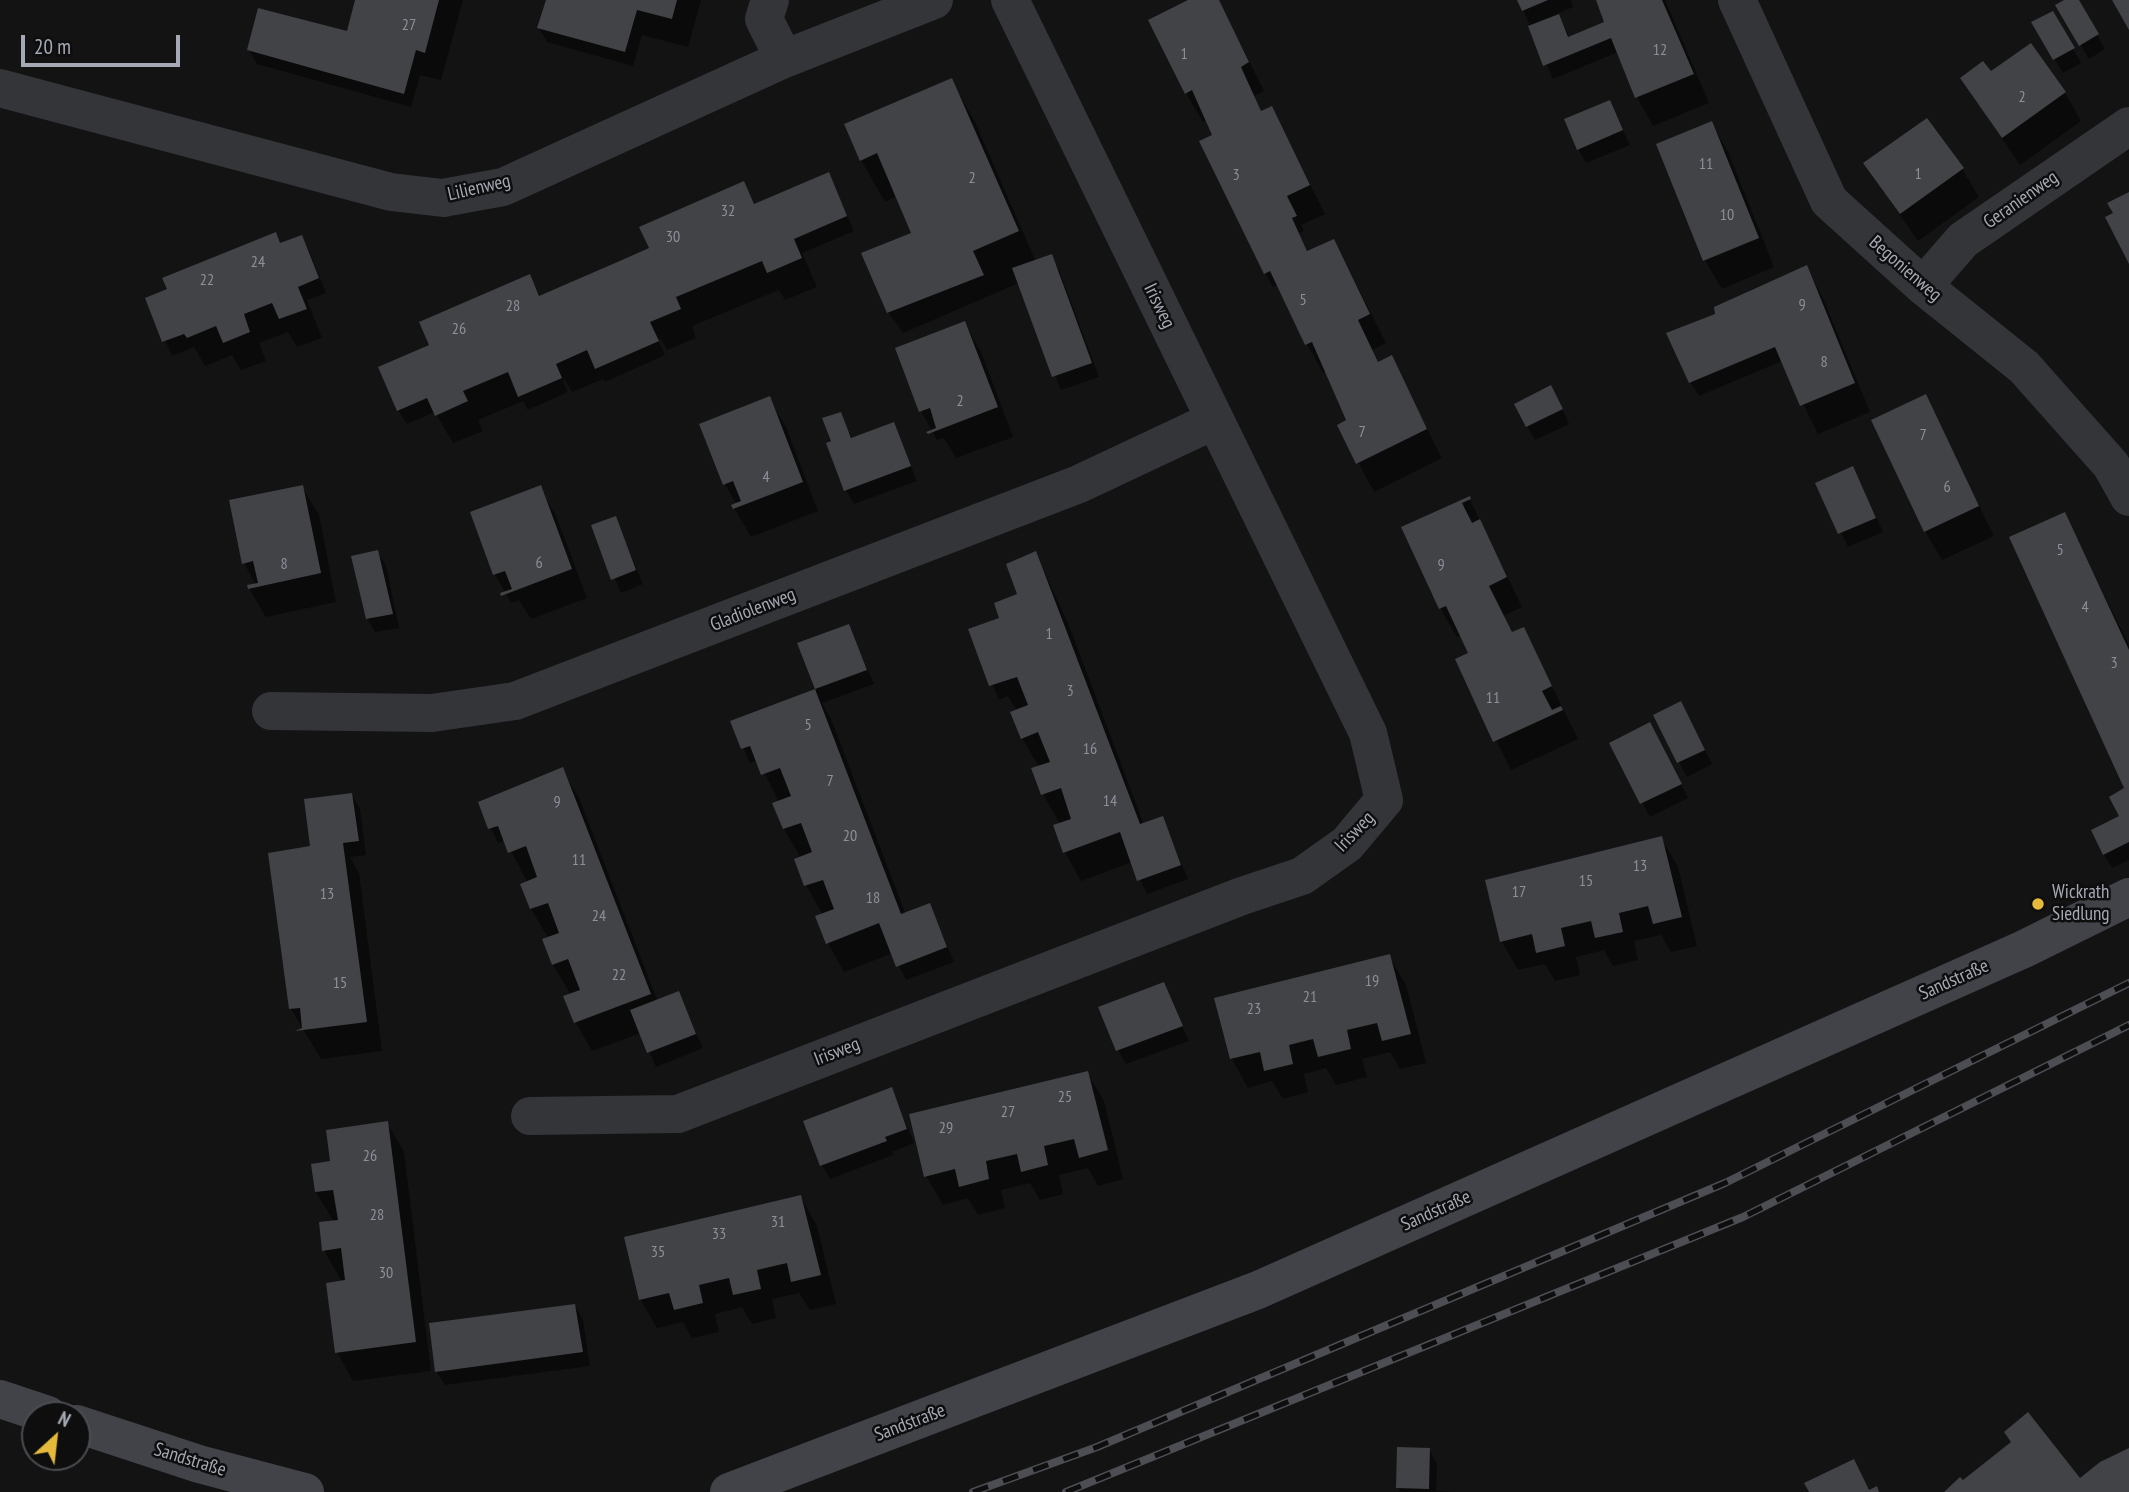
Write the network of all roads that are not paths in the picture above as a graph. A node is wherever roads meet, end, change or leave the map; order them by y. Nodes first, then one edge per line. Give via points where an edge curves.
1 (770, 0) edge
2 (934, 0) edge
3 (1010, 0) edge
4 (1737, 0) edge
5 (784, 59) junction
6 (0, 88) edge
7 (2129, 126) edge
8 (1923, 286) junction
9 (1215, 420) junction
10 (2129, 497) edge
11 (271, 711) dead end
12 (2129, 897) edge
13 (530, 1116) dead end
14 (0, 1399) edge
15 (21, 1406) edge
16 (91, 1429) edge
17 (305, 1492) edge
18 (729, 1492) edge

1 - 5 street via 764,19
2 - 5 street, Lilienweg
3 - 9 street, Irisweg
4 - 8 street, Begonienweg via 1829,201
5 - 6 street, Lilienweg via 503,187 443,198 391,192
7 - 8 street, Geranienweg via 1963,240
8 - 10 street, Begonienweg via 2024,367 2111,465
9 - 11 street, Gladiolenweg via 1079,484 515,701 432,713
9 - 13 street, Irisweg via 1368,733 1384,800 1348,844 1302,876 678,1114
12 - 18 main road, Sandstraße via 2024,949 1258,1290
14 - 15 main road
16 - 17 main road, Sandstraße

